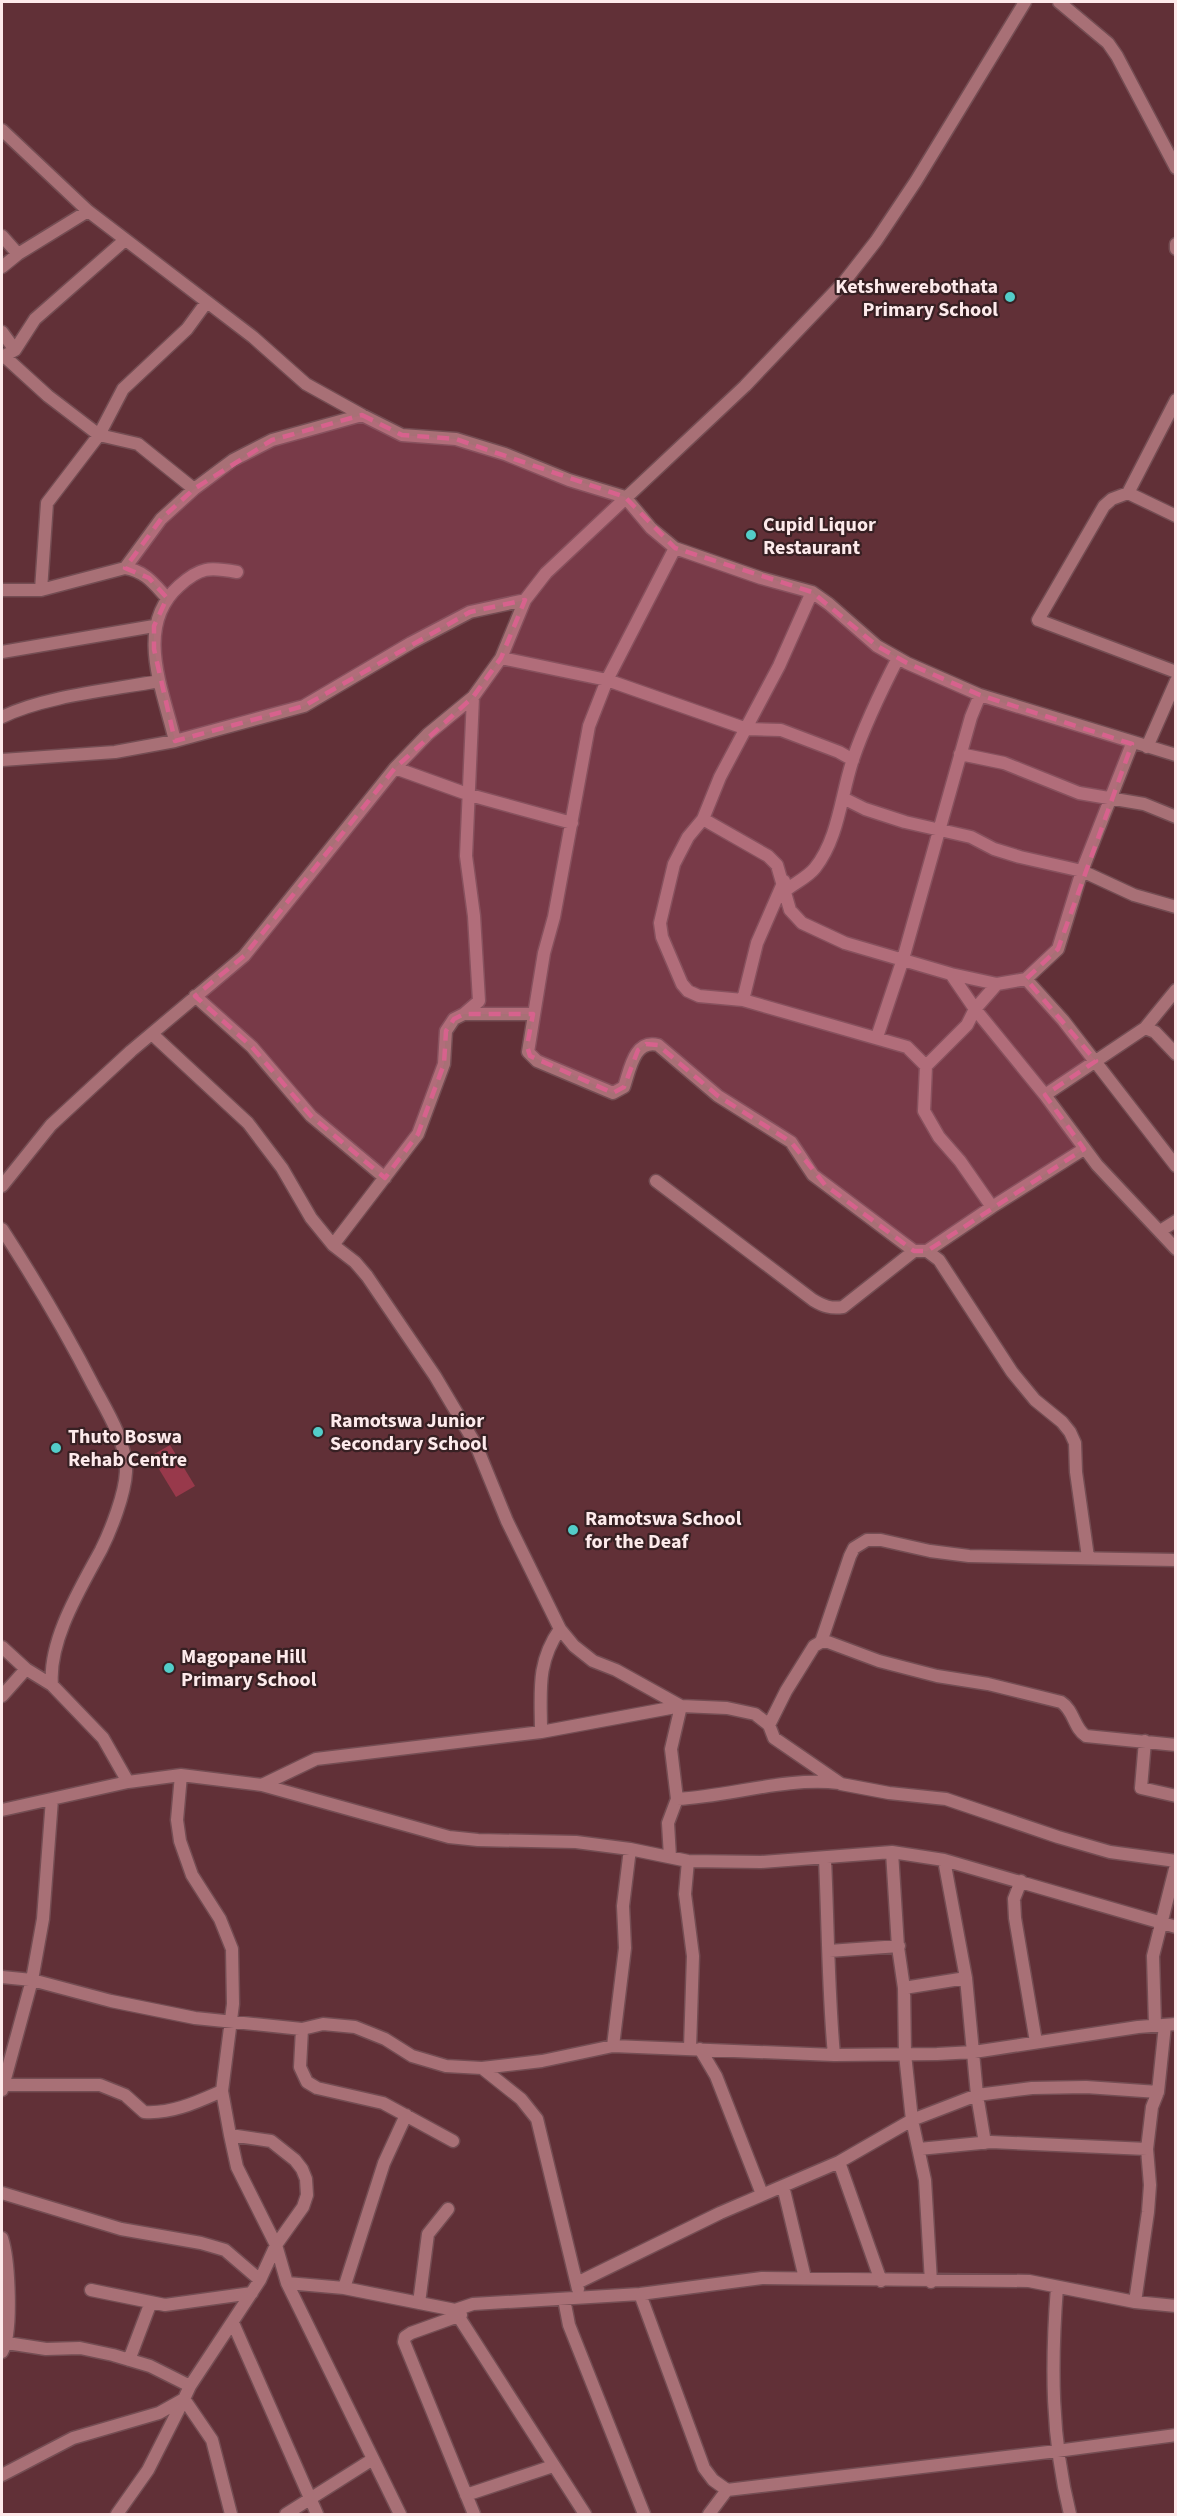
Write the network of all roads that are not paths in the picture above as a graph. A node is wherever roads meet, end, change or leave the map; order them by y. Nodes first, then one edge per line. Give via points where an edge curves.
1 (1025, 2) edge
2 (1059, 2) edge
3 (2, 130) edge
4 (1176, 168) edge
5 (88, 211) junction
6 (2, 236) edge
7 (125, 240) junction
8 (1176, 244) edge
9 (1176, 249) edge
10 (18, 254) junction
11 (2, 267) edge
12 (206, 303) junction
13 (2, 332) edge
14 (15, 350) junction
15 (3, 357) edge
16 (1176, 400) edge
17 (362, 415) junction
18 (99, 435) junction
19 (194, 489) junction
20 (1128, 493) junction
21 (625, 497) junction
22 (1176, 516) edge
23 (675, 548) junction
24 (125, 568) junction
25 (237, 572) dead end
26 (2, 590) edge
27 (41, 590) junction
28 (812, 592) junction
29 (166, 598) junction
30 (525, 600) junction
31 (154, 626) junction
32 (2, 652) edge
33 (501, 658) junction
34 (898, 658) junction
35 (1176, 672) edge
36 (607, 680) junction
37 (159, 681) junction
38 (1176, 681) edge
39 (980, 695) junction
40 (473, 697) junction
41 (2, 717) edge
42 (747, 729) junction
43 (175, 741) junction
44 (1131, 744) junction
45 (1147, 747) junction
46 (960, 754) junction
47 (1176, 755) edge
48 (2, 760) edge
49 (853, 760) junction
50 (395, 768) junction
51 (470, 795) junction
52 (843, 798) junction
53 (1109, 800) junction
54 (1176, 817) edge
55 (703, 819) junction
56 (572, 823) junction
57 (939, 828) junction
58 (1082, 871) junction
59 (785, 886) junction
60 (1176, 907) edge
61 (903, 959) junction
62 (951, 974) junction
63 (1026, 979) junction
64 (998, 984) junction
65 (1176, 990) edge
66 (195, 996) junction
67 (742, 999) junction
68 (975, 1009) junction
69 (464, 1014) junction
70 (533, 1014) junction
71 (1145, 1028) junction
72 (152, 1034) junction
73 (877, 1037) junction
74 (1176, 1054) edge
75 (1096, 1061) junction
76 (926, 1066) junction
77 (1045, 1095) junction
78 (1084, 1149) junction
79 (1176, 1166) edge
80 (385, 1178) junction
81 (656, 1181) dead end
82 (2, 1186) edge
83 (992, 1206) junction
84 (1176, 1221) edge
85 (2, 1229) edge
86 (1160, 1230) junction
87 (333, 1245) junction
88 (1176, 1249) edge
89 (920, 1251) junction
90 (1088, 1557) junction
91 (1176, 1560) edge
92 (560, 1629) junction
93 (821, 1642) junction
94 (2, 1647) edge
95 (26, 1669) junction
96 (51, 1685) junction
97 (2, 1696) edge
98 (681, 1706) junction
99 (769, 1725) junction
100 (541, 1732) junction
101 (1144, 1741) junction
102 (1176, 1745) edge
103 (181, 1775) junction
104 (128, 1782) junction
105 (841, 1784) junction
106 (262, 1785) junction
107 (1176, 1796) edge
108 (52, 1799) junction
109 (677, 1799) junction
110 (2, 1810) edge
111 (630, 1849) junction
112 (892, 1852) junction
113 (670, 1857) junction
114 (825, 1859) junction
115 (944, 1860) junction
116 (688, 1861) junction
117 (1176, 1863) edge
118 (1022, 1881) junction
119 (1161, 1924) junction
120 (1176, 1927) edge
121 (899, 1946) junction
122 (830, 1951) junction
123 (2, 1977) edge
124 (966, 1978) junction
125 (32, 1980) junction
126 (904, 1988) junction
127 (232, 2023) junction
128 (1165, 2025) edge
129 (302, 2029) junction
130 (1036, 2042) junction
131 (613, 2046) junction
132 (695, 2048) junction
133 (974, 2052) junction
134 (834, 2055) junction
135 (905, 2055) junction
136 (482, 2068) junction
137 (2, 2087) edge
138 (222, 2091) junction
139 (1158, 2092) junction
140 (977, 2095) junction
141 (406, 2115) junction
142 (912, 2120) junction
143 (230, 2135) junction
144 (453, 2141) dead end
145 (986, 2143) junction
146 (920, 2149) junction
147 (1147, 2149) junction
148 (839, 2162) junction
149 (783, 2186) junction
150 (2, 2193) edge
151 (762, 2194) junction
152 (447, 2209) dead end
153 (2, 2238) edge
154 (276, 2245) junction
155 (805, 2278) junction
156 (260, 2280) junction
157 (881, 2280) junction
158 (931, 2282) junction
159 (287, 2283) junction
160 (577, 2283) junction
161 (1057, 2287) junction
162 (344, 2288) junction
163 (91, 2289) dead end
164 (252, 2293) junction
165 (640, 2294) junction
166 (581, 2298) junction
167 (564, 2299) junction
168 (151, 2302) junction
169 (1135, 2302) junction
170 (419, 2303) junction
171 (1176, 2306) edge
172 (458, 2313) junction
173 (233, 2323) junction
174 (4, 2348) edge
175 (129, 2360) junction
176 (190, 2386) junction
177 (184, 2399) junction
178 (1176, 2435) edge
179 (1057, 2451) junction
180 (373, 2459) junction
181 (553, 2466) junction
182 (2, 2475) edge
183 (727, 2490) junction
184 (466, 2495) junction
185 (310, 2499) junction
186 (117, 2514) edge
187 (231, 2514) edge
188 (286, 2514) edge
189 (317, 2514) edge
190 (400, 2514) edge
191 (474, 2514) edge
192 (585, 2514) edge
193 (644, 2514) edge
194 (708, 2514) edge
195 (1070, 2514) edge

1 - 21 street via 916,181 844,282 745,386
2 - 4 street via 1108,43
3 - 5 street
5 - 7 street
5 - 10 street
6 - 10 street
7 - 12 street
7 - 14 street via 35,319
8 - 9 street
10 - 11 street
12 - 17 street via 306,384
12 - 18 street via 187,329 123,389
13 - 14 street
14 - 15 street
15 - 18 street
16 - 20 street
17 - 19 street via 272,440 233,460
17 - 21 street via 402,435 456,439
18 - 19 street via 138,444
18 - 27 street via 47,503
19 - 24 street via 161,519
20 - 22 street
20 - 35 street via 1104,506 1038,620
21 - 23 street via 651,528
21 - 30 street via 546,573
23 - 28 street
23 - 36 street
24 - 27 street
24 - 29 street via 149,578
25 - 29 street via 204,569
26 - 27 street
28 - 34 street via 877,646
28 - 42 street
29 - 31 street
30 - 33 street
30 - 43 street via 470,612 303,706
31 - 32 street
31 - 37 street
33 - 36 street
33 - 40 street
34 - 39 street
34 - 49 street via 875,702
36 - 42 street
36 - 56 street via 589,726
37 - 41 street via 57,700
37 - 43 street
38 - 45 street
39 - 44 street
39 - 46 street
40 - 50 street
40 - 51 street
42 - 49 street via 781,730
42 - 55 street via 720,777
43 - 48 street via 116,752
44 - 45 street
44 - 53 street
45 - 47 street
46 - 53 street via 1004,763 1079,793
46 - 57 street
49 - 52 street
50 - 51 street
50 - 66 street via 244,956
51 - 56 street
51 - 69 street via 466,856 480,996 476,1006
52 - 57 street via 905,822
52 - 59 street via 822,858 814,870
53 - 54 street via 1144,804
53 - 58 street
55 - 59 street via 768,856
55 - 67 street via 674,864 660,923 662,937 688,991 699,996
56 - 70 street
57 - 58 street via 1020,857
57 - 61 street
58 - 60 street via 1134,895
58 - 63 street via 1058,949
59 - 61 street via 790,910 802,923 845,943
59 - 67 street via 757,943
61 - 62 street
61 - 73 street
62 - 64 street
62 - 68 street
63 - 64 street
63 - 75 street
64 - 68 street
65 - 71 street
66 - 72 street
66 - 80 street via 252,1047 311,1116
67 - 73 street
68 - 76 street via 967,1025
68 - 77 street
69 - 70 street
69 - 80 street via 454,1019 446,1031 444,1064 418,1134
70 - 89 street via 527,1046 530,1056 613,1093 624,1087 638,1050 646,1044 658,1045 718,1096 791,1142 813,1175
71 - 74 street via 1155,1032
71 - 75 street
72 - 82 street via 51,1125
72 - 87 street via 248,1123
73 - 76 street via 907,1047
75 - 77 street
75 - 79 street
76 - 83 street via 924,1110 939,1137
77 - 78 street
78 - 83 street
78 - 86 street
80 - 87 street
81 - 89 street via 824,1306 843,1307
83 - 89 street
84 - 86 street
85 - 96 street via 44,1295 104,1407 117,1433 126,1472 108,1536 54,1652
86 - 88 street
87 - 92 street via 367,1276 476,1445 507,1521
89 - 90 street via 939,1260 1012,1372 1070,1432 1075,1443
90 - 91 street
90 - 93 street via 969,1556 867,1540 854,1548 850,1556
92 - 98 street via 593,1661
92 - 100 street via 549,1644 541,1670
93 - 99 street via 814,1646
93 - 101 street via 937,1676 1061,1702 1086,1736
94 - 95 street
95 - 96 street
95 - 97 street
96 - 104 street via 103,1738
98 - 99 street via 755,1714
98 - 100 street
98 - 109 street via 671,1749
99 - 105 street via 774,1738
100 - 106 street via 316,1759
101 - 102 street
101 - 107 street via 1141,1788
103 - 104 street
103 - 106 street
103 - 127 street via 177,1820 180,1841 192,1875 220,1919 232,1949
104 - 108 street
105 - 109 street via 816,1780
105 - 117 street via 946,1799 1110,1852
106 - 111 street via 449,1837 576,1842
108 - 110 street
108 - 125 street via 43,1919
109 - 113 street via 668,1823
111 - 113 street
111 - 131 street via 623,1905 625,1948
112 - 114 street
112 - 115 street
112 - 121 street
113 - 116 street
114 - 116 street
114 - 122 street
115 - 118 street
115 - 124 street
116 - 132 street via 685,1894 693,1956
117 - 119 street
118 - 119 street
118 - 130 street via 1014,1899
119 - 120 street
119 - 128 street via 1153,1956
121 - 122 street
121 - 126 street
122 - 134 street via 828,1995
123 - 125 street
124 - 126 street
124 - 133 street
125 - 127 street via 111,2001
125 - 137 street
126 - 135 street
127 - 129 street
127 - 138 street
128 - 130 street
128 - 139 street
129 - 136 street via 323,2024 355,2027 412,2056 446,2066
129 - 141 street via 300,2067 307,2082 317,2088 383,2103
130 - 133 street
131 - 132 street
131 - 136 street via 542,2061
132 - 134 street
132 - 151 street via 716,2076
133 - 135 street
133 - 140 street
134 - 135 street
135 - 142 street
136 - 160 street via 521,2098 537,2119
137 - 138 street via 100,2085 125,2095 150,2113 190,2105
138 - 143 street
139 - 140 street via 1086,2087
139 - 147 street via 1152,2107
140 - 142 street
140 - 145 street
141 - 144 street
141 - 162 street via 384,2163
142 - 146 street
142 - 148 street
143 - 154 street via 237,2167
143 - 154 street via 271,2141 302,2169 307,2195 303,2207
145 - 146 street
145 - 147 street
146 - 158 street
147 - 169 street via 1148,2212
148 - 149 street
148 - 157 street
149 - 151 street
149 - 155 street
150 - 156 street via 121,2229 225,2250
151 - 160 street
152 - 170 street via 428,2234
153 - 174 street via 8,2292
154 - 156 street
154 - 159 street
155 - 157 street
155 - 165 street via 742,2279
156 - 164 street
157 - 158 street
158 - 161 street via 1029,2282
159 - 162 street
159 - 180 street
160 - 166 street
161 - 169 street
161 - 179 street via 1052,2353
162 - 170 street
163 - 168 street
164 - 168 street via 174,2305
164 - 173 street
165 - 166 street
165 - 183 street via 704,2468
166 - 167 street
167 - 172 street via 473,2304
167 - 193 street via 569,2325
168 - 175 street
169 - 171 street
170 - 172 street
172 - 181 street
172 - 184 street via 411,2333 404,2342
173 - 176 street
173 - 185 street
174 - 175 street via 80,2348
175 - 176 street
176 - 177 street
177 - 182 street via 151,2416 73,2438
177 - 186 street via 148,2470
177 - 187 street via 212,2440
178 - 179 street
179 - 183 street
179 - 195 street
180 - 185 street
180 - 190 street
181 - 184 street
181 - 192 street
183 - 194 street
184 - 191 street
185 - 188 street
185 - 189 street

